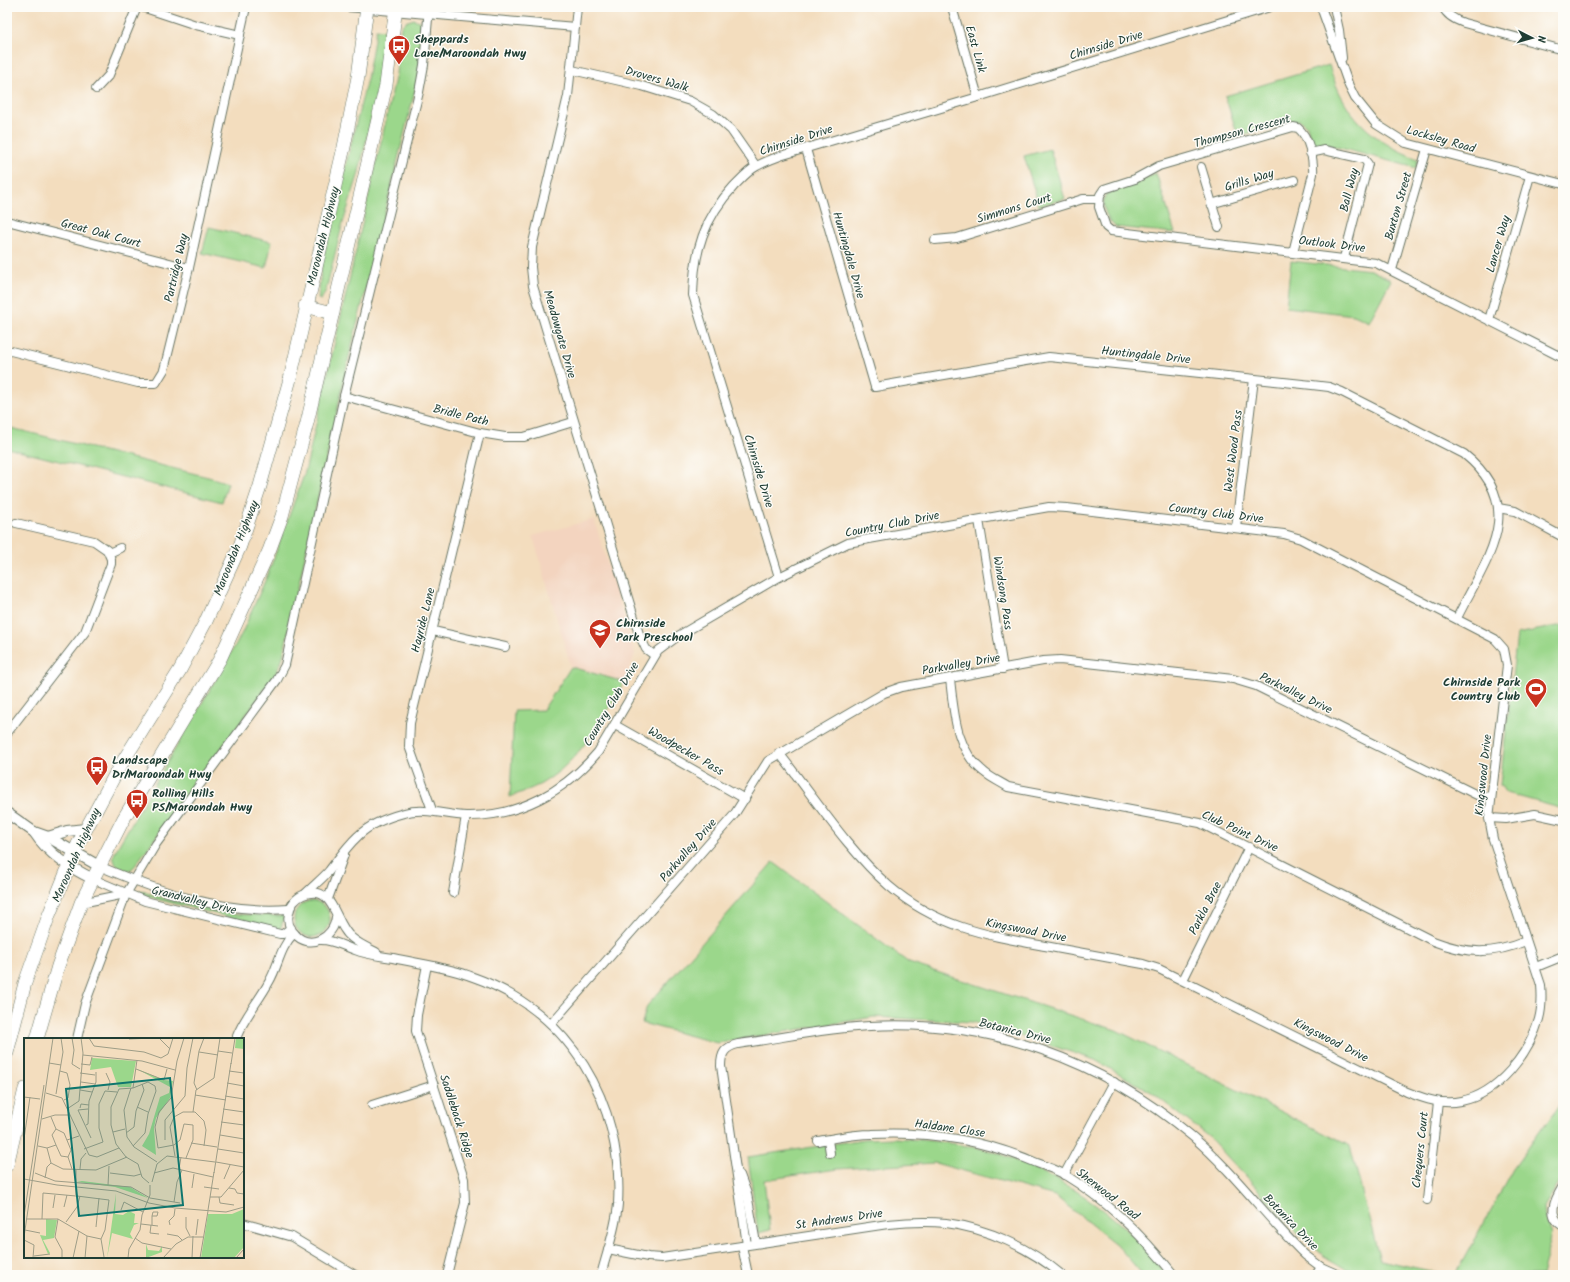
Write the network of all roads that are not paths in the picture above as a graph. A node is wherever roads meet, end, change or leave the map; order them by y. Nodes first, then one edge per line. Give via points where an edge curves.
1 (137, 7) edge
2 (142, 7) edge
3 (246, 7) edge
4 (347, 7) edge
5 (577, 7) edge
6 (952, 7) edge
7 (1270, 7) edge
8 (1321, 7) edge
9 (1334, 7) edge
10 (1443, 7) edge
11 (367, 8) edge
12 (396, 10) edge
13 (428, 11) edge
14 (1240, 11) edge
15 (575, 27) junction
16 (240, 35) junction
17 (1563, 50) edge
18 (572, 70) junction
19 (1343, 73) junction
20 (96, 89) dead end
21 (978, 97) junction
22 (806, 149) junction
23 (1427, 149) junction
24 (1310, 153) junction
25 (756, 166) junction
26 (1201, 167) dead end
27 (1530, 176) junction
28 (1294, 180) dead end
29 (1563, 184) edge
30 (1099, 199) junction
31 (1212, 204) junction
32 (7, 221) edge
33 (1218, 228) dead end
34 (935, 240) dead end
35 (1293, 252) junction
36 (1344, 258) junction
37 (189, 268) junction
38 (1392, 270) junction
39 (306, 306) junction
40 (334, 313) junction
41 (1489, 320) junction
42 (7, 350) edge
43 (1563, 358) edge
44 (1254, 379) junction
45 (344, 396) junction
46 (573, 422) junction
47 (480, 433) junction
48 (1498, 508) junction
49 (979, 520) junction
50 (16, 523) dead end
51 (1236, 527) junction
52 (1563, 537) edge
53 (120, 548) dead end
54 (109, 553) junction
55 (779, 577) junction
56 (1457, 618) junction
57 (433, 631) junction
58 (505, 647) dead end
59 (1504, 649) joint
60 (654, 655) junction
61 (1003, 669) junction
62 (950, 679) junction
63 (615, 725) junction
64 (7, 732) edge
65 (779, 753) junction
66 (1491, 797) junction
67 (745, 799) junction
68 (432, 810) junction
69 (7, 813) edge
70 (466, 816) junction
71 (1489, 818) junction
72 (1563, 820) edge
73 (85, 829) junction
74 (34, 832) junction
75 (48, 837) junction
76 (1249, 847) junction
77 (346, 849) junction
78 (74, 853) junction
79 (99, 866) junction
80 (68, 867) junction
81 (93, 879) junction
82 (133, 881) junction
83 (453, 893) dead end
84 (126, 894) junction
85 (305, 894) junction
86 (328, 898) junction
87 (82, 903) junction
88 (289, 909) junction
89 (336, 917) junction
90 (292, 931) junction
91 (321, 940) junction
92 (1526, 941) junction
93 (383, 956) junction
94 (1563, 956) edge
95 (428, 965) junction
96 (1536, 966) junction
97 (1183, 980) junction
98 (551, 1024) junction
99 (237, 1036) dead end
100 (37, 1038) edge
101 (77, 1038) edge
102 (7, 1053) edge
103 (1114, 1082) junction
104 (434, 1085) junction
105 (24, 1093) edge
106 (1438, 1102) junction
107 (372, 1105) dead end
108 (828, 1140) junction
109 (818, 1141) dead end
110 (830, 1153) dead end
111 (7, 1165) edge
112 (737, 1165) junction
113 (1064, 1175) junction
114 (1563, 1186) edge
115 (1427, 1200) dead end
116 (244, 1223) edge
117 (1563, 1226) edge
118 (756, 1244) junction
119 (744, 1245) junction
120 (608, 1249) junction
121 (1321, 1267) junction
122 (355, 1275) edge
123 (447, 1275) edge
124 (601, 1275) edge
125 (748, 1275) edge
126 (1062, 1275) edge
127 (1174, 1275) edge
128 (1316, 1275) edge
129 (1339, 1275) edge

1 - 20 street via 109,75
2 - 16 street via 196,25
3 - 16 street, Partridge Way
4 - 11 street
5 - 15 street, Meadowgate Drive
6 - 21 street, East Link
7 - 14 street, Chirnside Drive
8 - 19 street, Locksley Road
9 - 19 street, Locksley Road
10 - 17 street via 1453,19 1464,23
11 - 12 street
11 - 39 highway, Maroondah Highway via 352,111
12 - 13 street
12 - 40 highway, Maroondah Highway via 386,85
13 - 15 street
13 - 45 street via 419,92
14 - 21 street, Chirnside Drive
15 - 18 street, Meadowgate Drive
16 - 37 street, Partridge Way
18 - 25 street, Drovers Walk via 642,86 690,101 713,114 731,130
18 - 46 street, Meadowgate Drive via 536,228 531,267 533,286
19 - 23 street, Locksley Road via 1355,98 1376,124 1406,143
21 - 22 street, Chirnside Drive
22 - 25 street, Chirnside Drive
22 - 44 street, Huntingdale Drive via 875,387 1049,357
23 - 27 street, Locksley Road
23 - 38 street, Buxton Street
24 - 30 street, Thompson Crescent via 1303,132 1293,128 1159,166 1135,179 1104,189
24 - 35 street, Thompson Crescent via 1314,168 1312,181
24 - 36 street, Ball Way via 1324,150 1364,159 1368,164
25 - 55 street, Chirnside Drive via 723,197 709,220 700,239 694,268 693,295
26 - 31 street
27 - 29 street, Locksley Road
27 - 41 street, Lancer Way
28 - 31 street, Grills Way
30 - 34 street, Simmons Court via 1083,199 956,238
30 - 35 street, Outlook Drive via 1105,224 1111,231
31 - 33 street
32 - 37 street, Great Oak Court
35 - 36 street, Outlook Drive
36 - 38 street, Outlook Drive via 1370,261
37 - 42 street, Partridge Way via 164,370 156,383 138,383
38 - 41 street, Outlook Drive
39 - 40 highway
39 - 73 highway, Maroondah Highway via 270,455 240,546 180,670 117,771
40 - 79 highway, Maroondah Highway via 297,465 269,551 220,659 124,818
41 - 43 street, Outlook Drive
44 - 48 street, Huntingdale Drive via 1329,388 1342,392 1464,454 1478,465 1490,480
44 - 51 street, West Wood Pass
45 - 47 street, Bridle Path
45 - 82 street via 286,665 156,844
46 - 47 street, Bridle Path via 524,437
46 - 60 street, Meadowgate Drive via 638,634 646,649
47 - 57 street, Hayride Lane
48 - 52 street via 1515,511
48 - 56 street, Huntingdale Drive via 1500,518 1497,536
49 - 51 street, Country Club Drive via 1049,507
49 - 55 street, Country Club Drive via 848,543
49 - 61 street, Windsong Pass
50 - 54 street via 94,541
51 - 56 street, Country Club Drive via 1301,539
53 - 54 street
54 - 64 street via 109,572 85,632
55 - 60 street, Country Club Drive via 678,636
56 - 59 street, Country Club Drive via 1495,639
57 - 58 street
57 - 68 street, Hayride Lane via 409,735 409,746
59 - 66 street, Kingswood Drive via 1507,665
60 - 63 street, Country Club Drive
61 - 62 street, Parkvalley Drive
61 - 66 street, Parkvalley Drive via 1043,661 1074,660 1245,682 1477,795
62 - 65 street, Parkvalley Drive via 901,686 884,693
62 - 76 street, Club Point Drive via 956,724 966,752 983,772 1008,787 1200,824
63 - 67 street, Woodpecker Pass
63 - 70 street, Country Club Drive via 587,765 547,795 508,811
65 - 67 street, Parkvalley Drive via 768,761
65 - 97 street, Kingswood Drive via 858,855 889,885 924,911 980,934 1143,964
66 - 71 street, Kingswood Drive
67 - 98 street, Parkvalley Drive via 734,815
68 - 70 street, Country Club Drive
68 - 77 street, Country Club Drive via 404,813 388,818 363,832
69 - 74 street
70 - 83 street
71 - 72 street via 1506,819 1535,814
71 - 92 street, Kingswood Drive via 1493,839
73 - 75 street
73 - 78 highway, Maroondah Highway
74 - 75 street
74 - 80 street via 58,860
75 - 78 street
76 - 92 street, Club Point Drive via 1433,941 1454,949 1479,952 1500,950
76 - 97 street, Parkla Brae
77 - 85 street, Country Club Drive
77 - 86 street, Country Club Drive
78 - 79 street
78 - 80 highway, Maroondah Highway
79 - 81 highway, Maroondah Highway
79 - 82 street, Grandvalley Drive
80 - 81 street
80 - 102 highway, Maroondah Highway via 25,983
81 - 84 street, Grandvalley Drive
81 - 87 highway, Maroondah Highway
82 - 84 street
82 - 88 street, Grandvalley Drive via 180,897 240,910
84 - 87 street
84 - 90 street, Grandvalley Drive via 165,907 280,934
84 - 101 street via 85,1004
85 - 86 street via 317,893
85 - 88 street via 295,900
86 - 89 street
87 - 100 highway, Maroondah Highway via 58,966
88 - 90 street via 288,919
89 - 91 street via 332,931
89 - 93 street via 352,938
90 - 91 street via 309,941
90 - 99 street via 270,981 243,1022
91 - 93 street via 334,941 355,951
92 - 96 street, Kingswood Drive
93 - 95 street
94 - 96 street
95 - 98 street via 462,973 497,987 520,1000
95 - 104 street, Saddleback Ridge via 416,1028
96 - 106 street, Kingswood Drive via 1542,996 1539,1018 1522,1054 1499,1082 1488,1090 1460,1101
97 - 106 street, Kingswood Drive via 1407,1092
98 - 120 street via 592,1077 611,1125 617,1153 618,1206
103 - 112 street, Botanica Drive via 1050,1052 993,1035 933,1026 869,1026 729,1046 721,1057 721,1066
103 - 113 street, Sherwood Road
103 - 121 street, Botanica Drive via 1162,1113 1194,1138 1296,1246
104 - 107 street
104 - 123 street, Saddleback Ridge via 464,1179 465,1203
105 - 111 highway
106 - 115 street, Chequers Court
108 - 109 street, Haldane Close
108 - 110 street
108 - 113 street, Haldane Close via 872,1134 924,1134 1007,1150
112 - 118 street, Botanica Drive via 747,1194
112 - 119 street, Botanica Drive
113 - 127 street, Sherwood Road via 1118,1214
114 - 117 street via 1553,1208 1555,1218
116 - 122 street via 292,1237
118 - 119 street, St Andrews Drive
118 - 126 street, St Andrews Drive via 888,1224 946,1223 969,1227 1000,1238 1025,1250
119 - 120 street, St Andrews Drive via 662,1258
119 - 125 street, Botanica Drive
120 - 124 street
121 - 128 street
121 - 129 street, Botanica Drive

